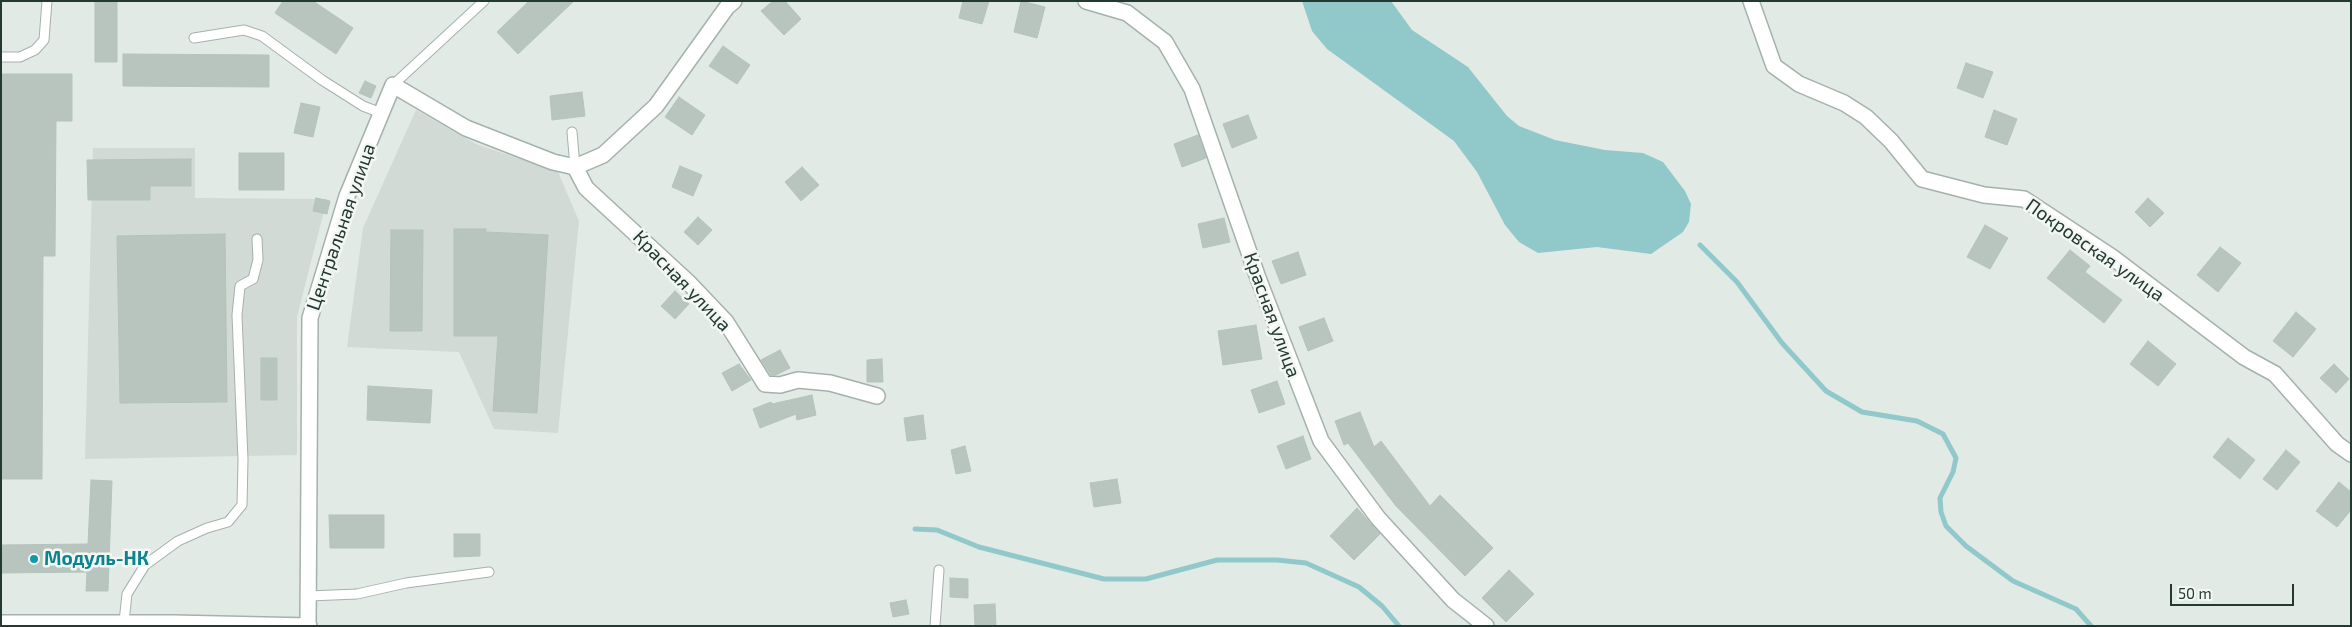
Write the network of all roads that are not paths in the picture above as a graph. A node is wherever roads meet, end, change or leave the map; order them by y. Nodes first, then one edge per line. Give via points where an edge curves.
1 (47, 1) edge
2 (484, 1) edge
3 (734, 1) edge
4 (1086, 1) edge
5 (1751, 1) edge
6 (194, 38) dead end
7 (1, 57) edge
8 (393, 85) junction
9 (382, 113) junction
10 (572, 132) dead end
11 (575, 168) junction
12 (257, 239) dead end
13 (878, 396) dead end
14 (2351, 454) edge
15 (940, 570) dead end
16 (489, 572) dead end
17 (309, 596) junction
18 (124, 622) junction
19 (1, 623) edge
20 (66, 624) edge
21 (173, 624) edge
22 (269, 625) edge
23 (309, 626) edge
24 (935, 626) edge
25 (1486, 626) edge

1 - 7 lane via 44,40 35,50 20,57
2 - 8 lane
3 - 11 street via 726,7 656,106 603,155
4 - 25 street, Красная улица via 1127,13 1165,42 1192,89 1258,278 1321,441 1378,518 1454,600
5 - 14 street, Покровская улица via 1774,66 1799,84 1866,116 1922,179 1984,195 2024,199 2112,257 2244,357 2275,374 2337,444
6 - 9 lane via 244,30 262,36 338,90 363,106
8 - 9 street, Центральная улица
8 - 11 street via 466,128
9 - 17 street, Центральная улица via 347,196 310,318
10 - 11 lane
11 - 13 street, Красная улица via 586,188 688,282 726,322 766,384 780,385 798,380 830,383
12 - 18 lane via 258,260 253,279 240,286 237,315 242,504 228,522 178,541 145,565 127,594
15 - 24 lane
16 - 17 lane via 406,583 358,594
17 - 23 street, Центральная улица
18 - 20 street, Центральная улица
18 - 21 street, Центральная улица
19 - 20 street, Центральная улица
21 - 22 street, Центральная улица
22 - 23 street, Центральная улица

